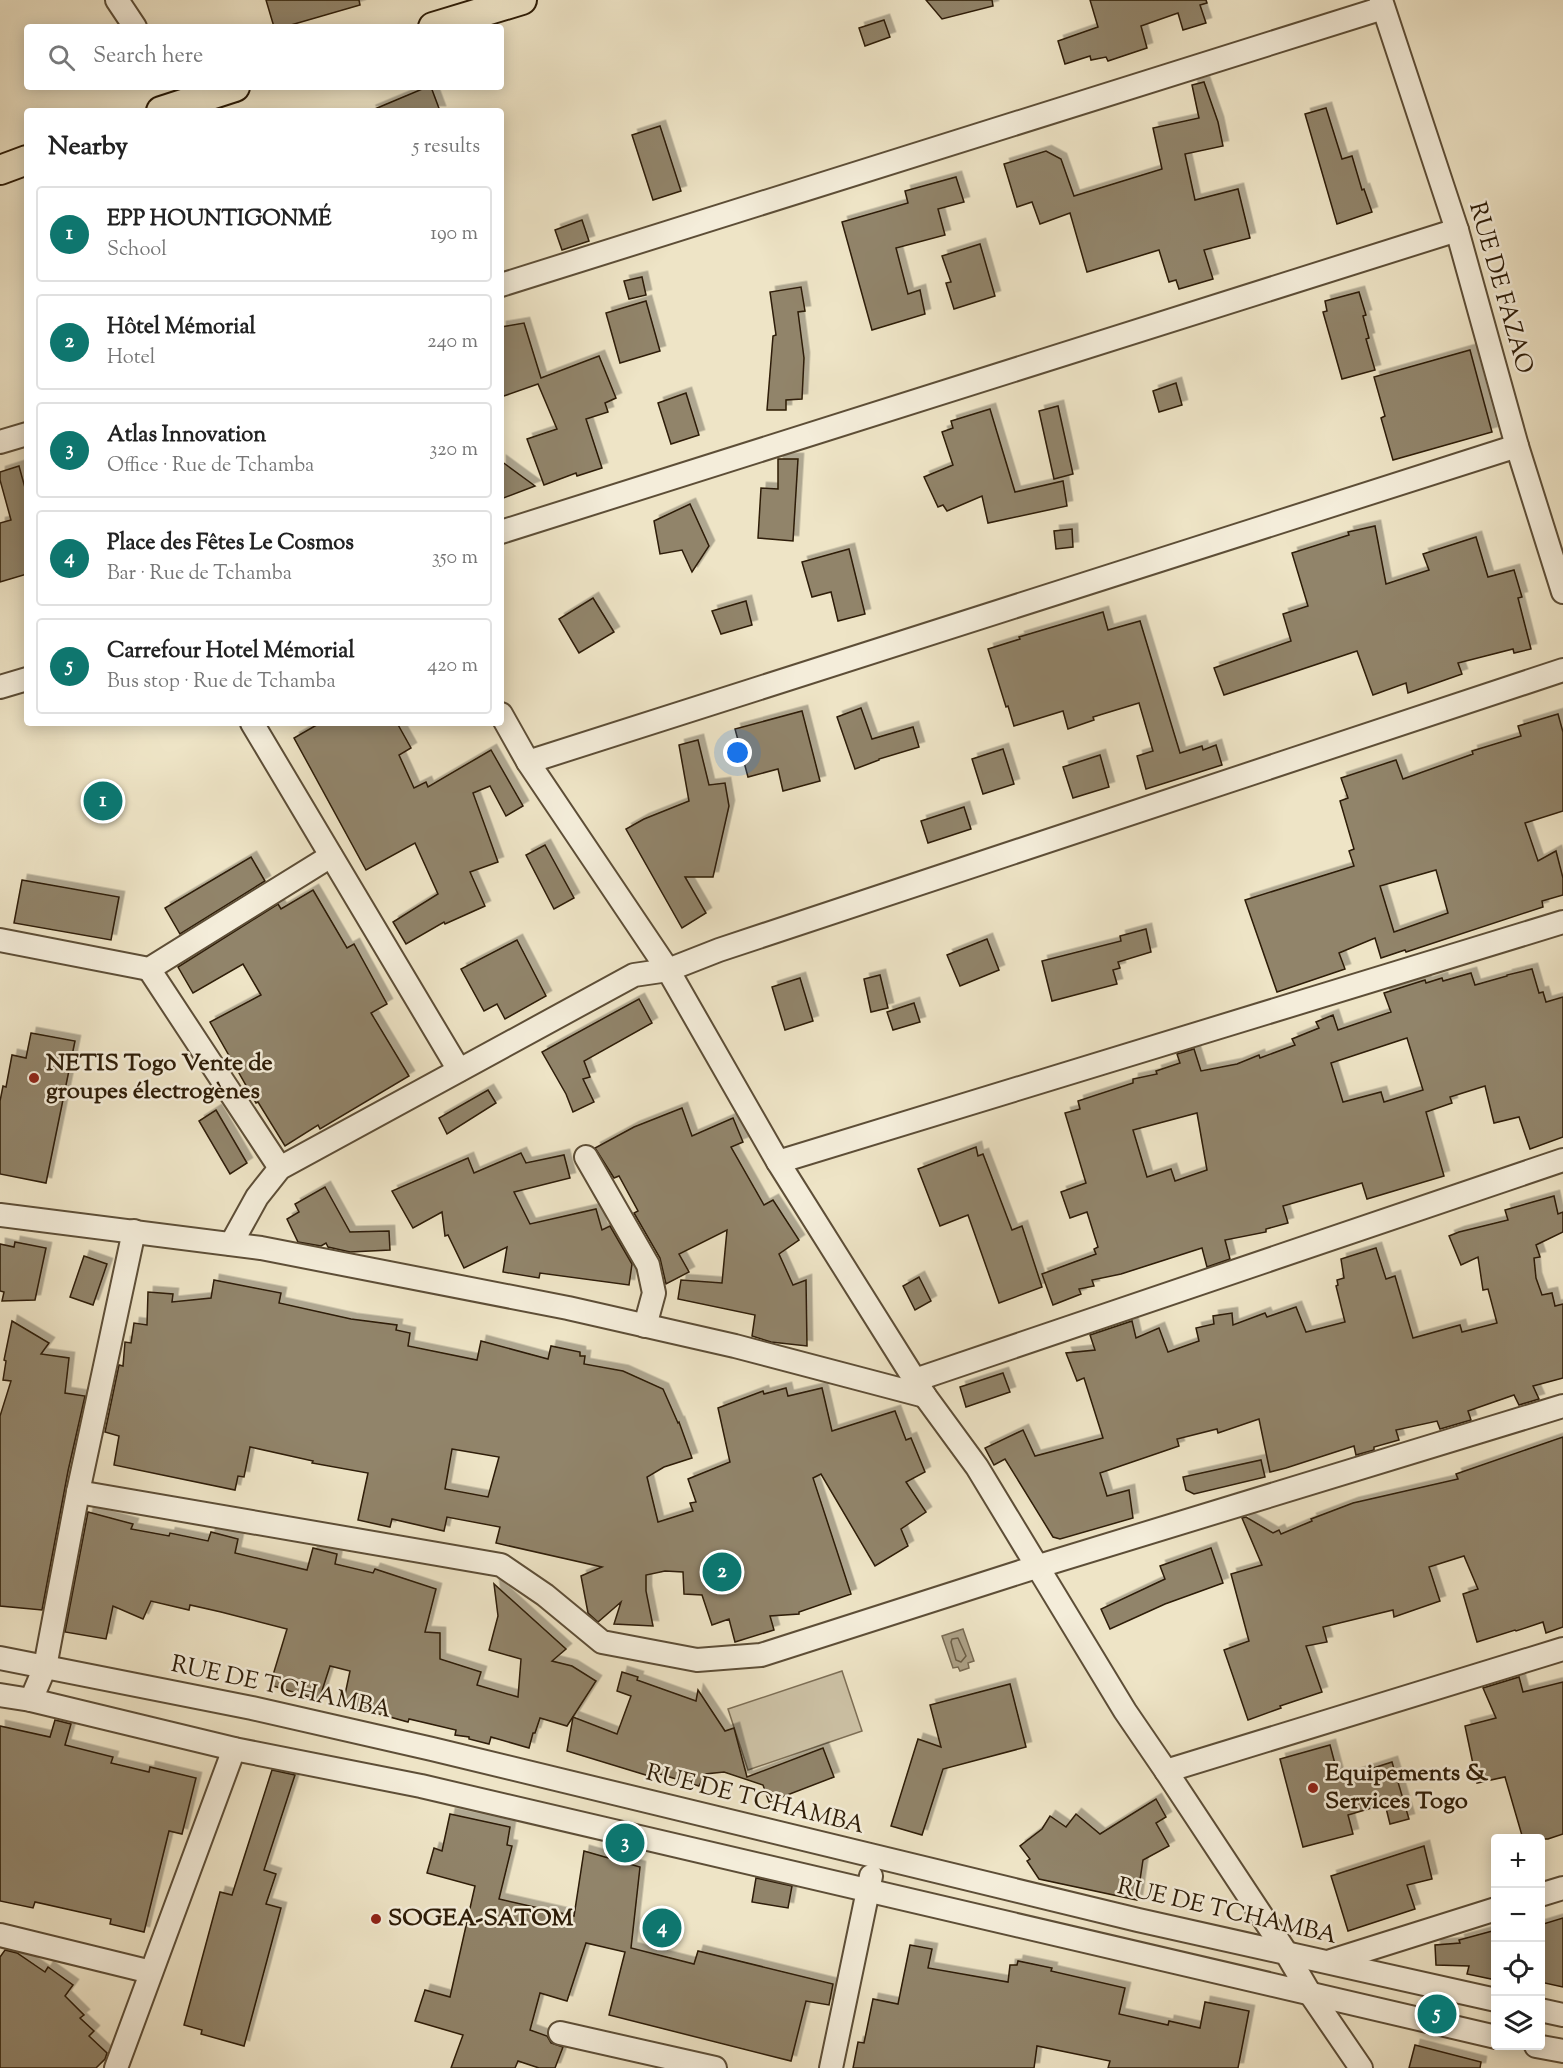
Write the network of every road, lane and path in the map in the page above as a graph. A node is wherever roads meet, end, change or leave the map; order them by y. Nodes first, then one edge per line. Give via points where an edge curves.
1 (117, 0) edge
2 (522, 0) edge
3 (1382, 4) edge
4 (133, 24) edge
5 (443, 24) edge
6 (224, 90) edge
7 (176, 103) edge
8 (24, 161) edge
9 (0, 170) edge
10 (1457, 230) junction
11 (504, 284) edge
12 (24, 435) edge
13 (0, 442) edge
14 (1517, 447) junction
15 (504, 531) edge
16 (1563, 592) edge
17 (1563, 670) edge
18 (24, 680) edge
19 (0, 687) edge
20 (504, 719) edge
21 (254, 726) edge
22 (528, 762) junction
23 (331, 856) junction
24 (1563, 922) edge
25 (0, 940) edge
26 (149, 969) junction
27 (668, 970) junction
28 (459, 1070) junction
29 (586, 1157) dead end
30 (1563, 1160) edge
31 (778, 1162) junction
32 (280, 1168) junction
33 (0, 1215) edge
34 (134, 1231) junction
35 (231, 1244) junction
36 (645, 1326) junction
37 (920, 1388) junction
38 (1563, 1406) edge
39 (78, 1492) junction
40 (1036, 1567) junction
41 (1563, 1649) edge
42 (0, 1658) edge
43 (45, 1667) junction
44 (0, 1695) edge
45 (31, 1700) junction
46 (234, 1749) junction
47 (1166, 1771) junction
48 (875, 1858) junction
49 (1563, 1888) edge
50 (868, 1889) junction
51 (1545, 1893) edge
52 (1491, 1912) edge
53 (0, 1935) edge
54 (1285, 1952) junction
55 (1328, 1962) junction
56 (151, 1972) junction
57 (1309, 1992) junction
58 (1491, 1999) edge
59 (1545, 2011) edge
60 (1563, 2015) edge
61 (560, 2033) dead end
62 (1491, 2036) edge
63 (1545, 2048) edge
64 (1563, 2051) edge
65 (116, 2068) edge
66 (715, 2068) edge
67 (831, 2068) edge
68 (1361, 2068) edge

1 - 4 street
2 - 5 main road
3 - 10 street, RUE DE FAZAO
3 - 11 street
6 - 7 main road
8 - 9 main road
10 - 14 street, RUE DE FAZAO
10 - 15 street
12 - 13 street
14 - 16 street, RUE DE FAZAO
14 - 22 street
17 - 27 street
18 - 19 street
20 - 22 street
21 - 23 street
22 - 27 street
23 - 26 street
23 - 28 street
24 - 31 street
25 - 26 street
26 - 32 street
27 - 28 street via 634,975
27 - 31 street
28 - 32 street
29 - 36 street via 648,1265 654,1293
30 - 37 street
31 - 37 street
32 - 35 street via 257,1197
33 - 34 street
34 - 35 street
34 - 39 street
35 - 36 street via 545,1303
36 - 37 street
37 - 40 street via 977,1467
38 - 40 street
39 - 40 street via 501,1565 602,1642 697,1660 761,1655
39 - 43 street
40 - 47 street
41 - 47 street
42 - 43 street, RUE DE TCHAMBA
43 - 45 street
43 - 48 street, RUE DE TCHAMBA via 275,1713
44 - 45 street
45 - 46 street
46 - 50 street via 421,1786
46 - 56 street
47 - 54 street
48 - 50 street
48 - 54 street, RUE DE TCHAMBA
49 - 51 street
50 - 57 street
50 - 67 street
52 - 55 street
53 - 56 street
54 - 55 street, RUE DE TCHAMBA
54 - 57 street
55 - 58 street, RUE DE TCHAMBA
56 - 65 street
57 - 62 street
57 - 68 street
59 - 60 street
61 - 66 street
63 - 64 street

